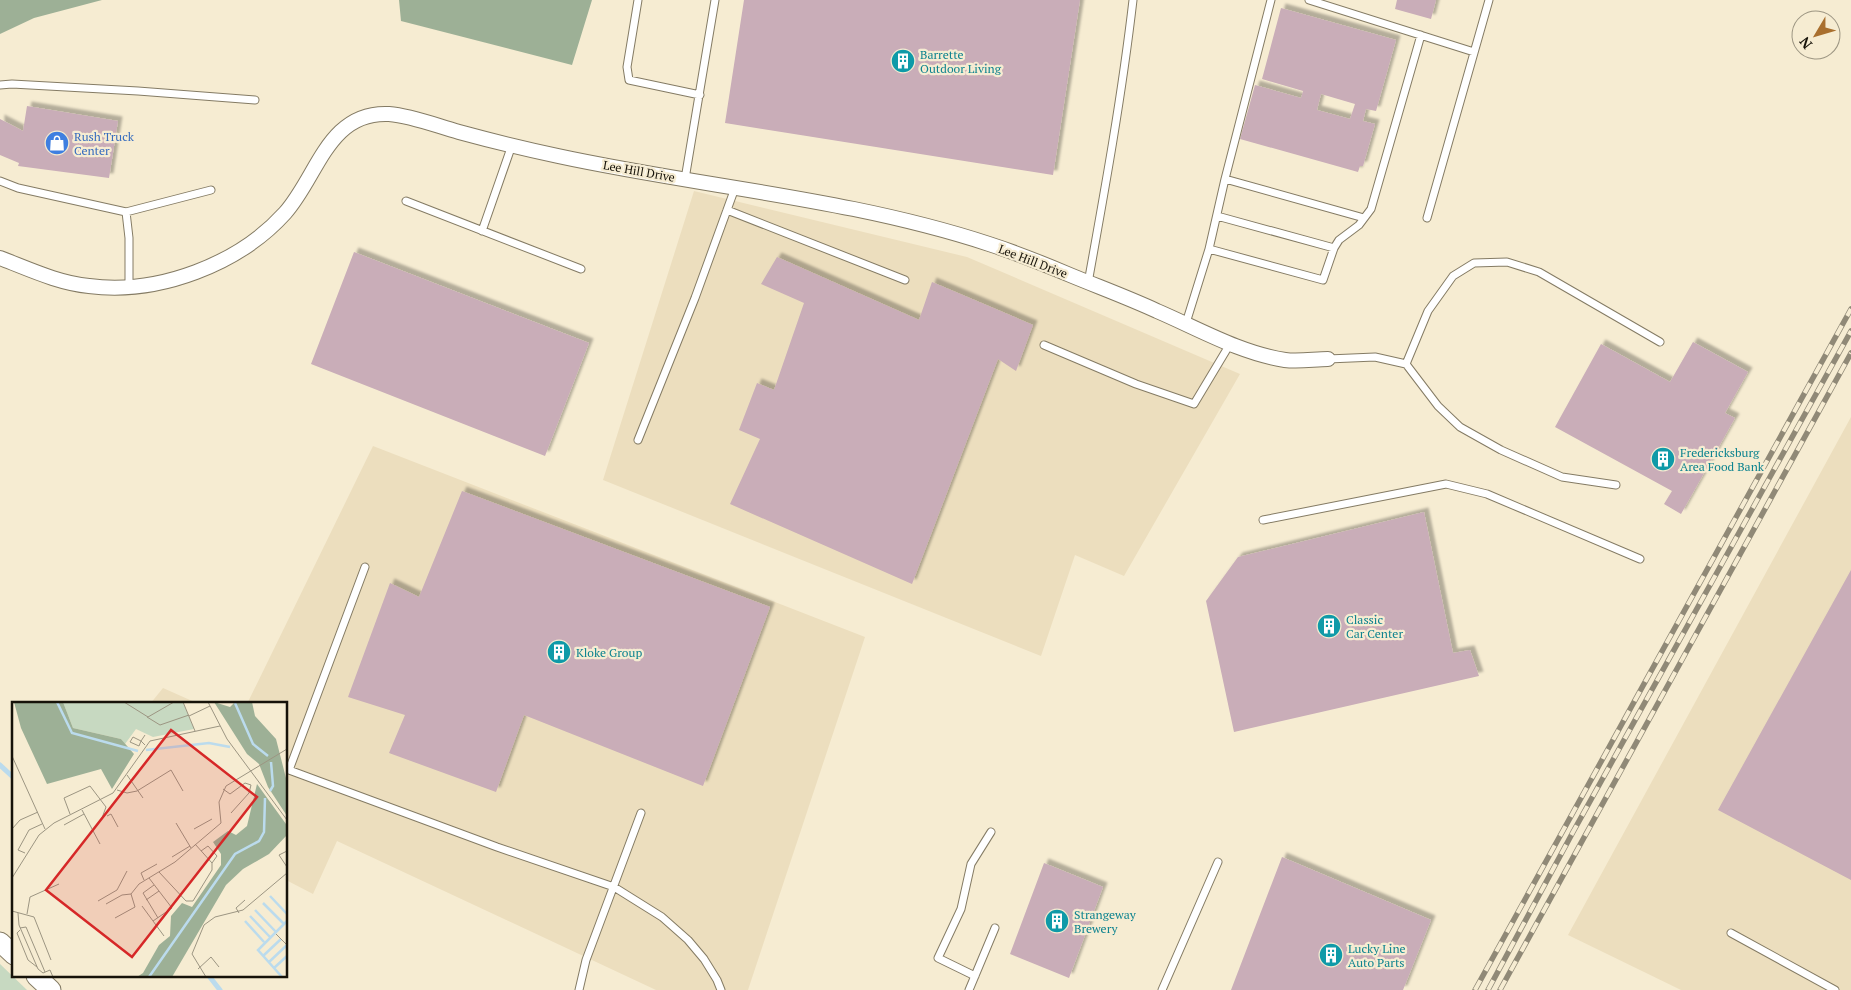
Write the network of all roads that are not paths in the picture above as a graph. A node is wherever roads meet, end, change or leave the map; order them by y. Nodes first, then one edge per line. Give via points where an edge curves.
1 (638, 0) edge
2 (715, 0) edge
3 (1133, 0) edge
4 (1271, 0) edge
5 (1309, 0) edge
6 (1489, 0) edge
7 (1420, 35) junction
8 (1474, 52) junction
9 (0, 85) edge
10 (700, 95) junction
11 (255, 100) dead end
12 (512, 145) junction
13 (1225, 179) junction
14 (685, 180) junction
15 (0, 181) edge
16 (735, 188) junction
17 (211, 190) dead end
18 (406, 201) dead end
19 (727, 210) junction
20 (126, 212) junction
21 (1218, 216) junction
22 (1364, 218) junction
23 (1427, 218) dead end
24 (482, 231) junction
25 (1334, 248) junction
26 (1209, 249) junction
27 (0, 258) edge
28 (581, 269) dead end
29 (905, 280) dead end
30 (1088, 282) junction
31 (130, 287) junction
32 (1186, 323) junction
33 (1660, 342) dead end
34 (1230, 344) junction
35 (1044, 345) dead end
36 (1328, 359) joint
37 (1406, 364) junction
38 (638, 440) dead end
39 (1616, 485) dead end
40 (1263, 520) dead end
41 (1640, 559) dead end
42 (365, 567) dead end
43 (641, 814) dead end
44 (991, 832) dead end
45 (1218, 862) dead end
46 (614, 886) junction
47 (995, 928) dead end
48 (1731, 934) dead end
49 (0, 942) edge
50 (12, 953) edge
51 (975, 976) junction
52 (38, 978) edge
53 (52, 990) edge
54 (579, 990) edge
55 (721, 990) edge
56 (969, 990) edge
57 (1162, 990) edge
58 (1835, 990) edge

1 - 10 lane via 627,67 629,80
2 - 10 lane
3 - 30 lane via 1112,152
4 - 13 lane
5 - 7 lane
6 - 8 lane
7 - 8 lane
7 - 22 lane via 1371,209
8 - 23 lane
9 - 11 lane via 129,90
10 - 14 lane
12 - 14 street, Lee Hill Drive
12 - 24 lane
12 - 31 street, Lee Hill Drive via 401,116 384,114 352,123 329,142 305,186 286,211 244,248 176,279
13 - 21 lane
13 - 22 lane
14 - 16 street, Lee Hill Drive
15 - 20 lane
16 - 19 lane
16 - 30 street, Lee Hill Drive via 863,210 926,225 1012,252
17 - 20 lane
18 - 24 lane
19 - 29 lane
19 - 38 lane
20 - 31 lane via 130,238
21 - 25 lane
21 - 26 lane
22 - 25 lane
24 - 28 lane
25 - 26 lane via 1323,280
26 - 32 lane
27 - 31 street, Lee Hill Drive via 61,281 89,286
30 - 32 street, Lee Hill Drive
32 - 34 street, Lee Hill Drive
33 - 37 lane via 1539,272 1508,262 1474,263 1453,276 1428,311
34 - 35 lane via 1194,404 1136,384
34 - 36 street, Lee Hill Drive via 1287,360
36 - 37 lane via 1375,357
37 - 39 lane via 1438,406 1460,426 1501,450 1562,477
40 - 41 lane via 1446,484 1487,494
42 - 46 lane via 289,770 497,847
43 - 46 lane
44 - 51 lane via 971,864 960,909 938,958
45 - 57 lane
46 - 54 lane via 586,960
46 - 55 lane via 662,917 688,940 704,959
47 - 51 lane
48 - 58 lane
49 - 50 main road
51 - 56 lane
52 - 53 main road

